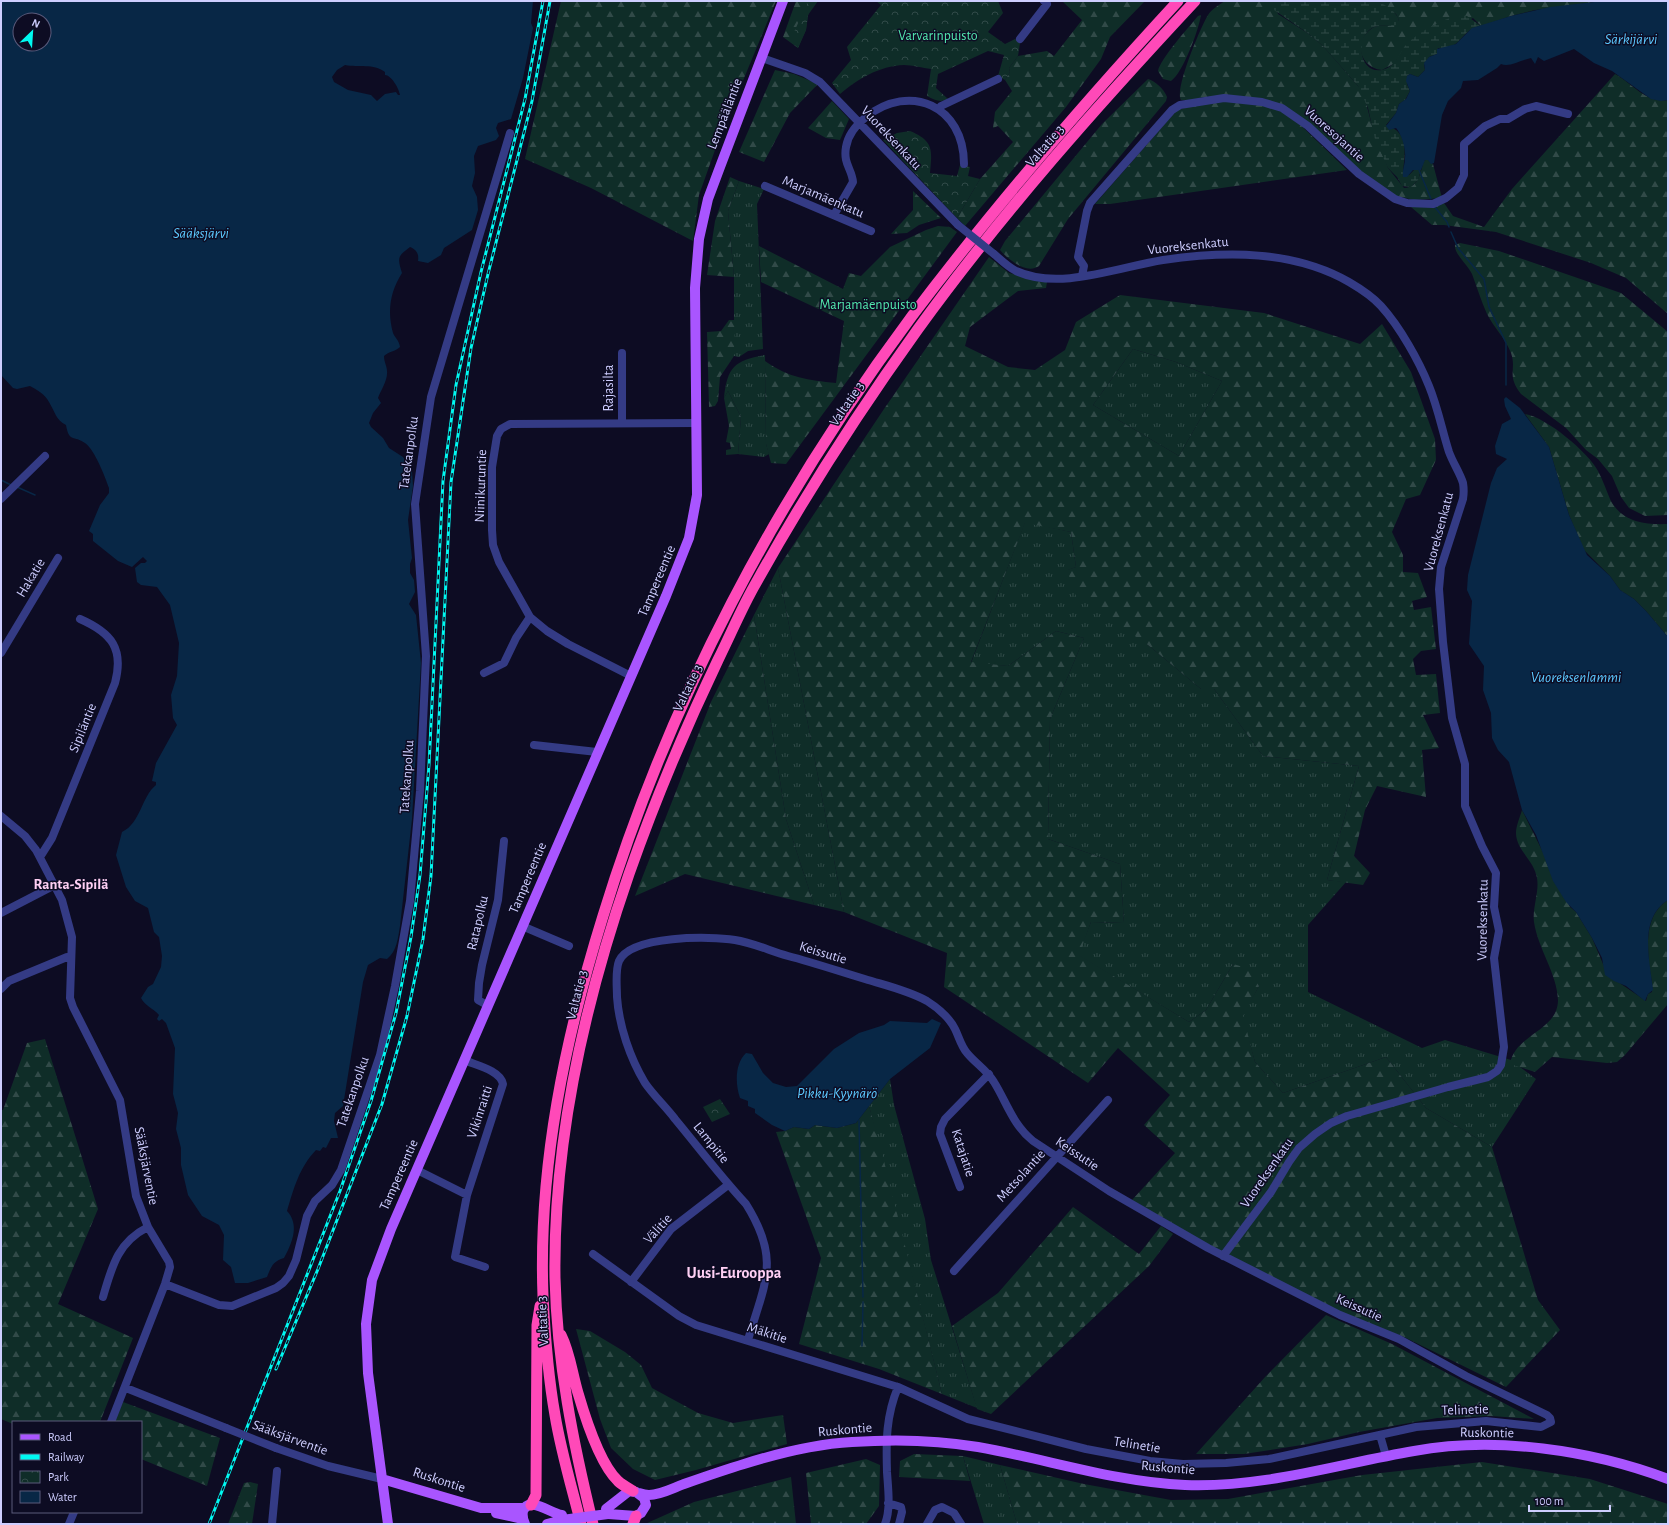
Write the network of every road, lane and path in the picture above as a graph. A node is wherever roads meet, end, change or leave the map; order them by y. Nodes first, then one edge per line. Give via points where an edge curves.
1 (783, 1) edge
2 (1044, 1) edge
3 (1178, 1) edge
4 (1195, 1) edge
5 (1020, 39) dead end
6 (762, 58) junction
7 (998, 79) dead end
8 (938, 109) junction
9 (1568, 114) dead end
10 (859, 122) junction
11 (510, 133) dead end
12 (964, 164) dead end
13 (765, 186) dead end
14 (834, 215) junction
15 (871, 231) dead end
16 (699, 239) joint
17 (1082, 276) junction
18 (622, 353) dead end
19 (622, 423) junction
20 (697, 423) junction
21 (45, 456) dead end
22 (1, 499) edge
23 (58, 558) dead end
24 (530, 617) junction
25 (80, 619) dead end
26 (1, 653) edge
27 (484, 673) dead end
28 (631, 676) junction
29 (534, 746) dead end
30 (597, 752) junction
31 (1, 816) edge
32 (504, 841) dead end
33 (40, 857) junction
34 (55, 885) junction
35 (1, 912) edge
36 (522, 926) junction
37 (569, 946) dead end
38 (71, 957) junction
39 (619, 963) joint
40 (1, 989) edge
41 (487, 1004) junction
42 (464, 1060) junction
43 (989, 1074) junction
44 (1108, 1100) dead end
45 (1058, 1156) junction
46 (417, 1170) junction
47 (728, 1184) junction
48 (960, 1187) dead end
49 (467, 1195) junction
50 (148, 1227) junction
51 (593, 1254) dead end
52 (1223, 1256) junction
53 (485, 1267) dead end
54 (954, 1271) dead end
55 (632, 1282) junction
56 (165, 1284) junction
57 (543, 1296) junction
58 (103, 1297) dead end
59 (558, 1329) junction
60 (748, 1340) junction
61 (898, 1387) junction
62 (126, 1388) junction
63 (111, 1421) edge
64 (1551, 1422) joint
65 (1380, 1435) junction
66 (887, 1441) junction
67 (1386, 1456) junction
68 (277, 1470) dead end
69 (382, 1478) junction
70 (1668, 1480) edge
71 (668, 1490) junction
72 (636, 1492) junction
73 (888, 1503) junction
74 (528, 1506) junction
75 (644, 1508) junction
76 (487, 1509) junction
77 (607, 1511) junction
78 (74, 1513) edge
79 (562, 1518) junction
80 (634, 1520) edge
81 (524, 1522) edge
82 (69, 1524) edge
83 (272, 1524) edge
84 (388, 1524) edge
85 (547, 1524) edge
86 (581, 1524) edge
87 (593, 1524) edge
88 (885, 1524) edge
89 (899, 1524) edge
90 (927, 1524) edge
91 (961, 1524) edge

1 - 6 main road, Lempääläntie
2 - 5 street via 1047,4
3 - 57 highway, Valtatie 3 via 1012,190 911,318 799,483 711,642 657,762 621,859 587,967 554,1123 546,1199
4 - 59 highway, Valtatie 3 via 1054,158 921,325 838,446 753,587 687,725 653,805 602,957 572,1084 560,1165 556,1247
6 - 10 street, Vuoreksenkatu via 796,69 816,79
6 - 16 main road, Lempääläntie via 711,193
7 - 8 street
8 - 10 street via 918,101 897,101 879,108
8 - 12 street via 957,129 963,146
9 - 17 street, Vuoresojantie via 1536,106 1485,126 1464,144 1464,175 1458,188 1433,204 1407,203 1395,199 1369,182 1308,126 1282,108 1262,102 1224,98 1180,105 1172,110 1088,207 1078,257 1084,266
10 - 14 street via 848,138 845,151 846,164 853,182
10 - 17 street, Vuoreksenkatu, bridge via 958,225 1014,270 1033,277
11 - 56 street, Tatekanpolku via 431,397 424,433 415,504 426,656 420,791 410,901 380,1055 340,1170 332,1185 315,1201 307,1216 296,1260 283,1283 232,1306 219,1305
13 - 14 street, Marjamäenkatu
14 - 15 street, Marjamäenkatu
16 - 20 main road, Tampereentie via 695,288
17 - 52 street, Vuoreksenkatu via 1163,260 1224,254 1291,260 1337,275 1382,306 1397,327 1426,378 1464,490 1441,567 1439,594 1451,711 1465,764 1465,806 1496,873 1494,907 1499,931 1494,958 1504,1047 1500,1066 1497,1072 1488,1077 1330,1123 1299,1148 1271,1192
18 - 19 street, Rajasilta
19 - 20 street, Niinikuruntie
19 - 24 street, Niinikuruntie via 510,424 501,429 497,436 492,467 494,545 499,562
20 - 28 main road, Tampereentie via 697,495 689,538
21 - 22 street
23 - 26 street, Hakatie
24 - 27 street via 504,663
24 - 28 street, Niinikuruntie via 568,644
25 - 33 street, Sipiläntie via 93,624 112,640 116,647 118,669 112,690 52,838
28 - 30 main road, Tampereentie
29 - 30 street
30 - 36 main road, Tampereentie
31 - 33 street, Sääksjärventie via 24,836
32 - 41 street, Ratapolku via 498,900 479,983 478,1000
33 - 34 street, Sääksjärventie
34 - 35 street
34 - 38 street, Sääksjärventie via 72,937
36 - 37 street
36 - 41 main road, Tampereentie
38 - 40 street via 9,981
38 - 50 street, Sääksjärventie via 71,1003 120,1100 136,1196
39 - 43 street, Keissutie via 630,950 638,946 671,940 733,939 755,944 896,988 926,1001 947,1016 967,1053
39 - 47 street, Lampitie via 618,1005 628,1045 639,1069 646,1083
41 - 42 main road, Tampereentie
42 - 46 main road, Tampereentie
42 - 49 street, Vikinraitti via 496,1074 503,1084
43 - 45 street, Keissutie via 1013,1120 1023,1133
43 - 48 street, Katajatie via 945,1119 941,1127 940,1134
44 - 45 street, Metsolantie
45 - 52 street, Keissutie via 1109,1191
45 - 54 street, Metsolantie
46 - 49 street
46 - 69 main road, Tampereentie via 380,1255 367,1309 368,1373
47 - 55 street, Välitie via 671,1229
47 - 60 street, Lampitie via 759,1224 768,1261 766,1281
49 - 53 street via 455,1257
50 - 56 street, Sääksjärventie via 169,1262
50 - 58 street via 126,1242 117,1255
51 - 55 street, Mäkitie
52 - 64 street, Keissutie via 1340,1315 1399,1339 1466,1376 1547,1415
55 - 60 street, Mäkitie via 679,1316 696,1325
56 - 62 street, Sääksjärventie
57 - 74 highway via 537,1325 536,1495
57 - 86 highway, Valtatie 3 via 555,1413
59 - 72 highway via 566,1345 578,1393 594,1438 608,1468 618,1481
59 - 87 highway, Valtatie 3 via 572,1435
60 - 61 street, Mäkitie
61 - 65 street, Telinetie via 968,1419 1086,1449 1150,1461 1226,1464 1270,1459
61 - 66 street via 889,1412
62 - 63 street
62 - 69 street, Sääksjärventie, bridge via 276,1448 328,1466
64 - 65 street, Telinetie via 1541,1427 1486,1421 1456,1422 1416,1426
65 - 67 street
66 - 67 main road, Ruskontie via 976,1447 1100,1473 1186,1485 1241,1484 1293,1476
66 - 71 main road, Ruskontie via 850,1442 785,1452
66 - 73 street
67 - 70 main road, Ruskontie via 1460,1445 1508,1446 1596,1458 1623,1464
68 - 83 street
69 - 76 main road, Ruskontie
69 - 84 main road, Tampereentie
71 - 72 main road, Ruskontie via 650,1495
71 - 75 main road, Ruskontie
72 - 75 main road via 644,1498
72 - 77 main road via 626,1493
73 - 88 street
73 - 89 street via 901,1507
74 - 76 main road, Ruskontie
74 - 79 main road via 539,1506
74 - 81 main road
75 - 80 main road, Ruskontie
76 - 81 main road, Ruskontie
77 - 79 main road, bridge
77 - 80 main road
78 - 82 street
79 - 85 main road
90 - 91 street via 932,1512 942,1507 954,1513

